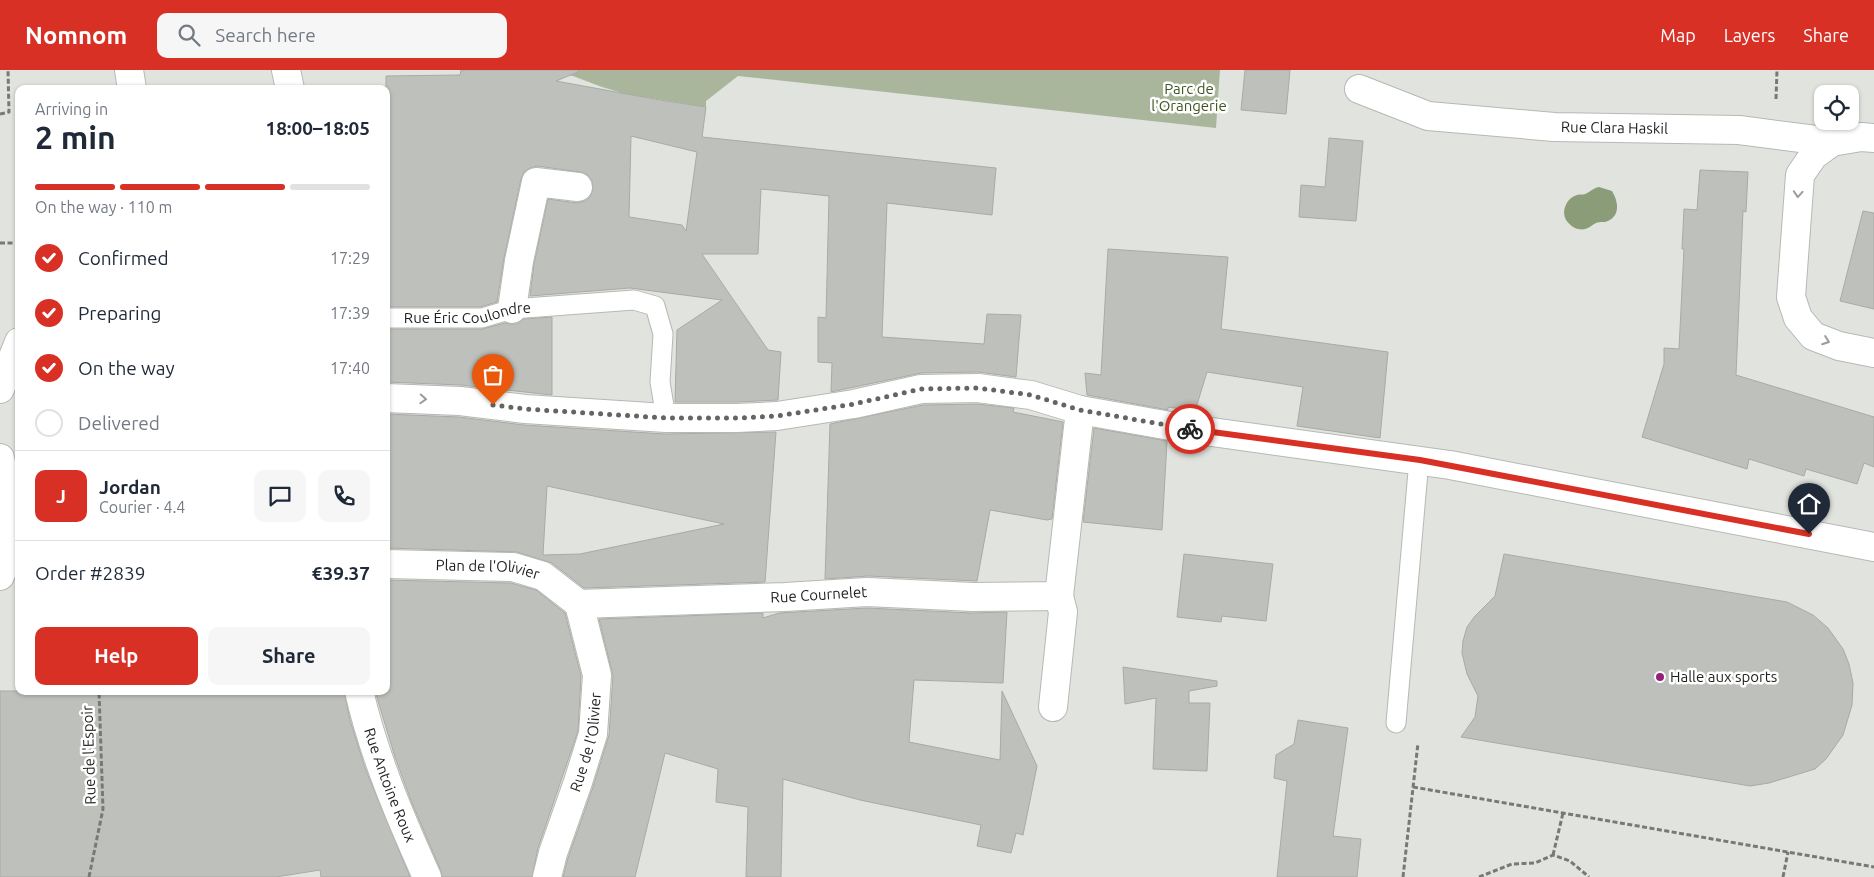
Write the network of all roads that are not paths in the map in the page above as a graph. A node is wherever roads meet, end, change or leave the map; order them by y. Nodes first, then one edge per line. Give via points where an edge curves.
1 (129, 70) edge
2 (286, 70) edge
3 (131, 85) edge
4 (289, 85) edge
5 (1359, 89) dead end
6 (1874, 138) edge
7 (1832, 142) junction
8 (578, 187) dead end
9 (512, 309) junction
10 (390, 318) edge
11 (15, 352) edge
12 (1874, 353) edge
13 (0, 388) edge
14 (390, 398) edge
15 (1080, 410) junction
16 (666, 418) junction
17 (0, 458) edge
18 (1420, 460) junction
19 (1874, 547) edge
20 (390, 564) edge
21 (8, 571) edge
22 (1058, 596) junction
23 (579, 604) junction
24 (360, 695) edge
25 (1053, 707) dead end
26 (1396, 723) dead end
27 (427, 877) edge
28 (548, 877) edge

1 - 3 street
2 - 4 street
5 - 7 street, Rue Clara Haskil via 1428,116 1554,127 1739,130
6 - 7 street, Rue Clara Haskil
7 -> 12 street via 1813,156 1800,175 1791,297 1798,318 1813,336 1839,346
8 - 9 street via 536,182
9 - 10 lane, Rue Éric Coulondre via 482,318
9 - 16 lane, Rue Éric Coulondre via 634,300 655,306 663,334 660,382
11 - 13 street
14 -> 16 street
15 - 16 street via 1031,395 978,388 921,389 777,416
15 - 18 street via 1176,427
15 - 22 street
17 - 21 street via 9,522
18 - 19 street
18 - 26 lane
20 - 23 street, Plan de l'Olivier via 513,567 543,576
22 - 23 street, Rue Cournelet via 973,597 867,592
22 - 25 street via 1063,612
23 - 28 street, Rue de l'Olivier via 597,675 592,734
24 - 27 street, Rue Antoine Roux via 368,728 396,806

